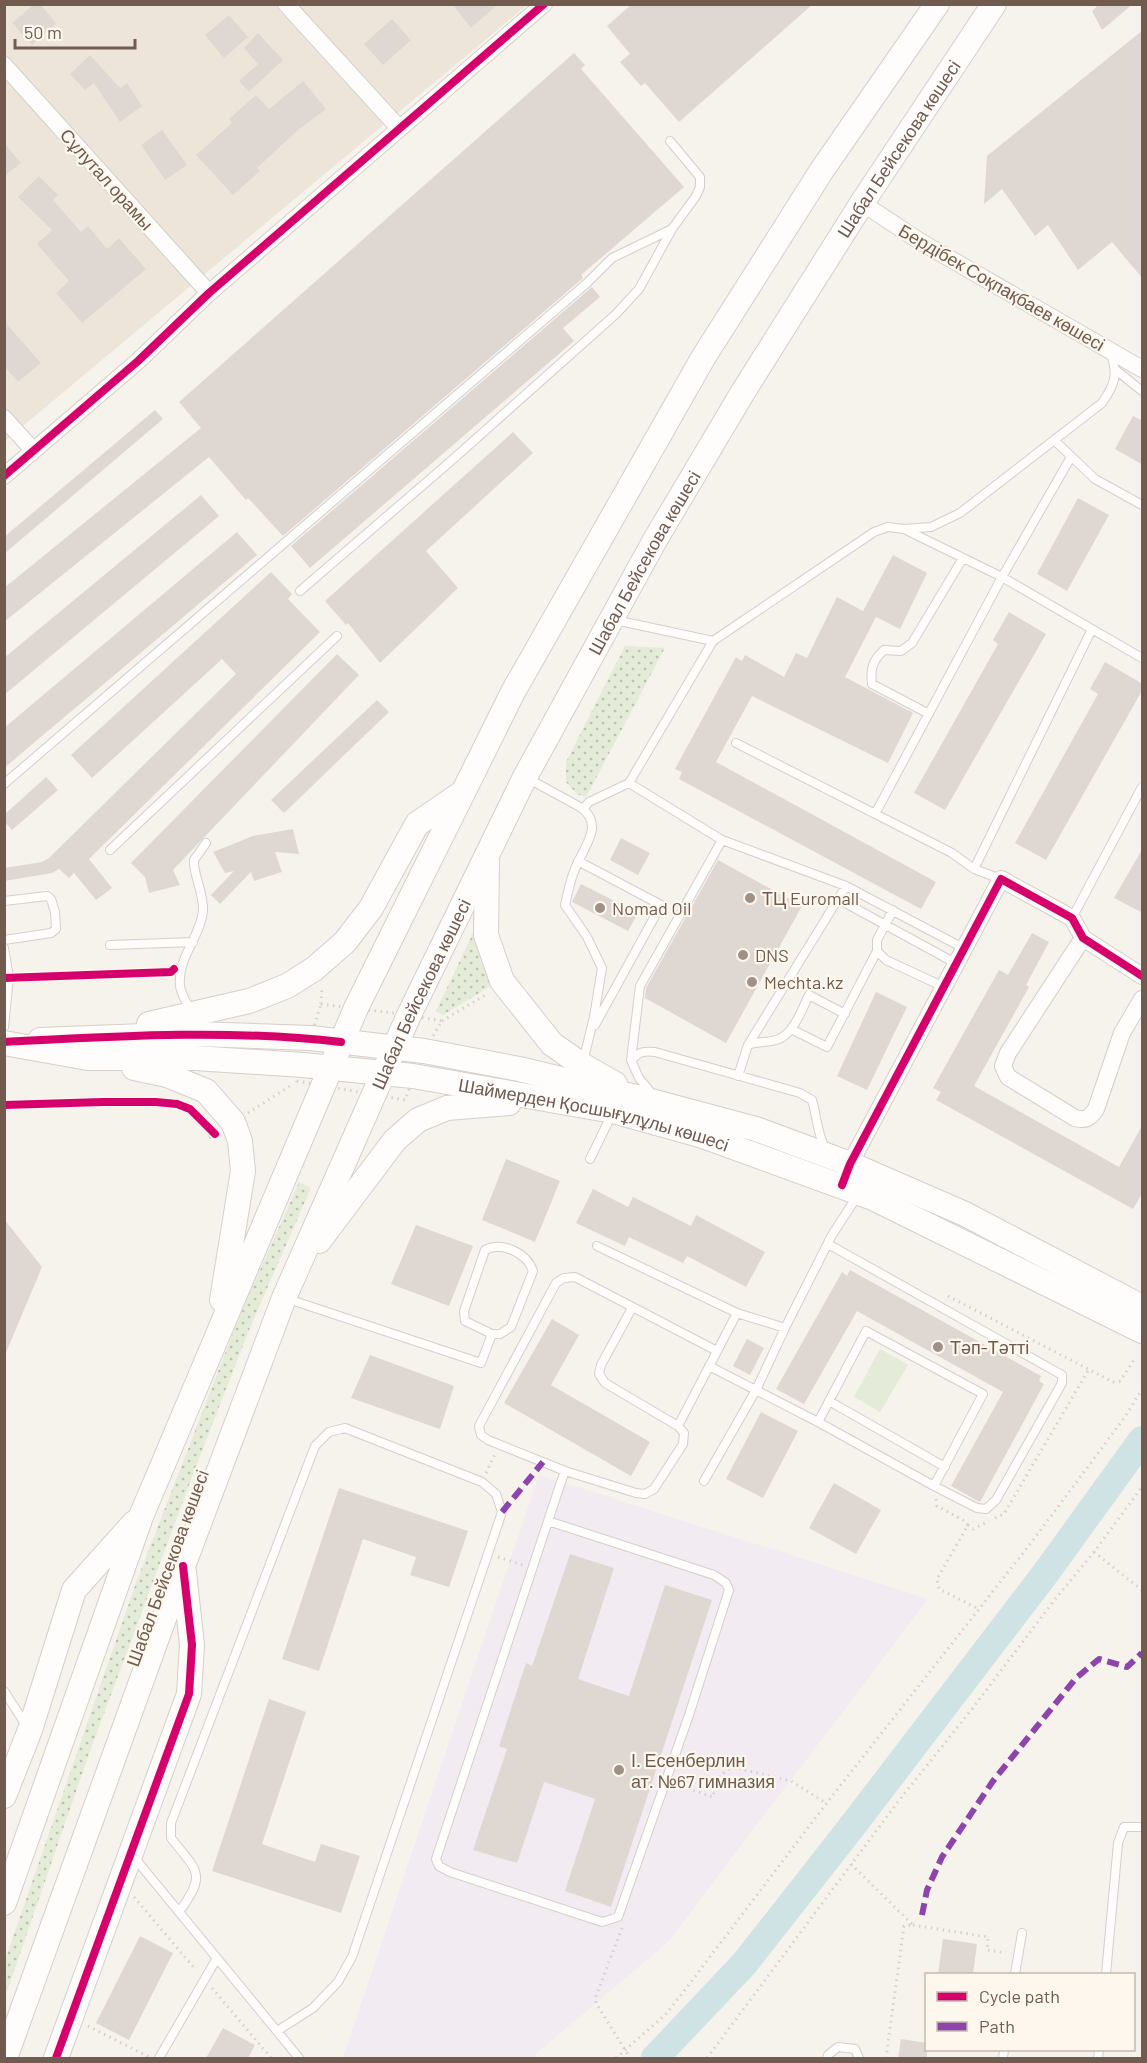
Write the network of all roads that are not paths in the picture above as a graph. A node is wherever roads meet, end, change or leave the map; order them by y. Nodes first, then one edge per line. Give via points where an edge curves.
1 (286, 4) edge
2 (544, 4) edge
3 (938, 4) edge
4 (994, 4) edge
5 (4, 65) edge
6 (399, 128) junction
7 (670, 141) dead end
8 (862, 203) junction
9 (672, 229) junction
10 (209, 293) junction
11 (1110, 350) junction
12 (1143, 369) edge
13 (1116, 370) junction
14 (1143, 391) edge
15 (4, 418) edge
16 (1054, 440) junction
17 (33, 450) junction
18 (1071, 457) junction
19 (4, 476) edge
20 (1143, 505) edge
21 (904, 529) junction
22 (963, 558) junction
23 (1002, 577) junction
24 (300, 591) dead end
25 (611, 619) junction
26 (1092, 629) junction
27 (337, 636) dead end
28 (713, 641) junction
29 (1143, 658) edge
30 (929, 714) junction
31 (736, 743) dead end
32 (525, 777) junction
33 (629, 783) junction
34 (4, 784) edge
35 (1143, 787) edge
36 (464, 792) junction
37 (583, 809) junction
38 (874, 814) junction
39 (722, 840) junction
40 (206, 843) dead end
41 (110, 849) dead end
42 (488, 852) junction
43 (578, 861) junction
44 (974, 870) junction
45 (1001, 879) junction
46 (846, 886) junction
47 (838, 899) junction
48 (4, 901) edge
49 (893, 910) junction
50 (1072, 918) junction
51 (885, 925) junction
52 (1083, 938) junction
53 (4, 940) edge
54 (193, 942) junction
55 (110, 945) dead end
56 (4, 948) edge
57 (877, 951) junction
58 (961, 957) junction
59 (1143, 976) edge
60 (945, 988) junction
61 (1143, 999) edge
62 (845, 1014) junction
63 (193, 1015) junction
64 (4, 1027) edge
65 (791, 1029) junction
66 (590, 1034) junction
67 (4, 1042) edge
68 (341, 1042) junction
69 (748, 1045) junction
70 (89, 1048) junction
71 (394, 1048) junction
72 (632, 1060) junction
73 (582, 1065) junction
74 (330, 1068) junction
75 (383, 1073) junction
76 (738, 1076) junction
77 (542, 1100) junction
78 (650, 1101) junction
79 (613, 1112) junction
80 (590, 1159) dead end
81 (845, 1174) junction
82 (828, 1244) junction
83 (597, 1246) dead end
84 (294, 1274) junction
85 (284, 1298) junction
86 (1143, 1307) edge
87 (632, 1308) junction
88 (737, 1313) junction
89 (785, 1328) junction
90 (1143, 1331) edge
91 (492, 1334) junction
92 (215, 1341) junction
93 (717, 1351) junction
94 (709, 1366) junction
95 (756, 1390) junction
96 (829, 1401) junction
97 (818, 1422) junction
98 (678, 1426) junction
99 (945, 1467) junction
100 (566, 1472) junction
101 (704, 1481) dead end
102 (934, 1486) junction
103 (142, 1514) junction
104 (548, 1521) junction
105 (183, 1566) junction
106 (4, 1691) edge
107 (30, 1730) junction
108 (4, 1796) edge
109 (1143, 1827) edge
110 (131, 1853) junction
111 (4, 1903) edge
112 (179, 1911) junction
113 (1022, 1933) dead end
114 (217, 1958) junction
115 (1015, 1973) edge
116 (1106, 1973) edge
117 (277, 2031) junction
118 (292, 2049) junction
119 (4, 2058) edge
120 (56, 2058) edge
121 (159, 2058) edge
122 (287, 2058) edge
123 (299, 2058) edge
124 (827, 2058) edge
125 (859, 2058) edge

1 - 6 street
2 - 6 street
3 - 36 main road via 822,170 703,358 513,692
4 - 8 main road, Шабал Бейсекова көшесі
5 - 10 street, Сұлутал орамы
6 - 10 street
7 - 9 lane via 700,177 696,196
8 - 11 street, Бердібек Соқпақбаев көшесі via 921,242
8 - 25 main road, Шабал Бейсекова көшесі via 743,392
9 - 24 lane via 639,289 616,314
9 - 34 lane via 612,258
10 - 17 street via 138,361
11 - 12 street, Бердібек Соқпақбаев көшесі
11 - 13 lane
13 - 14 lane
13 - 16 lane via 1113,388 1102,403
15 - 17 street
16 - 18 lane
16 - 21 lane via 960,513 931,527
17 - 19 street
18 - 20 lane via 1095,479
18 - 23 lane
21 - 22 lane
21 - 28 lane via 888,527 874,532
22 - 23 lane
22 - 30 lane via 912,643 901,651 884,650 874,659 870,672 872,684
23 - 26 lane
23 - 30 lane
25 - 28 lane
25 - 32 main road, Шабал Бейсекова көшесі
26 - 29 lane
26 - 44 lane
27 - 41 lane
28 - 33 lane
30 - 38 lane
31 - 38 lane
32 - 37 lane
32 - 42 main road, Шабал Бейсекова көшесі
33 - 37 lane
33 - 39 lane
35 - 50 lane
36 - 63 main road via 417,824 371,908 345,942 314,969 287,986 249,1001
36 - 68 main road
37 - 43 lane via 592,822 592,834
38 - 44 lane via 952,853
39 - 46 lane
39 - 72 lane via 640,986
40 - 54 lane via 194,860 203,908
42 - 71 main road, Шабал Бейсекова көшесі
42 - 73 main road via 486,935 504,984 552,1044
43 - 66 lane via 565,905 602,968
43 - 66 lane via 661,905
44 - 45 lane
45 - 50 street
45 - 58 street
46 - 47 lane
46 - 49 lane
47 - 51 lane
47 - 69 lane
48 - 53 lane via 46,896 55,912 56,929
49 - 51 lane
49 - 58 lane
50 - 52 street
51 - 57 lane via 877,940
51 - 58 lane
52 - 59 street
52 - 61 street via 1008,1053 1003,1066 1008,1077 1075,1118 1086,1119 1096,1109 1122,1033
54 - 55 lane
54 - 63 lane via 181,966 180,988
56 - 64 lane via 9,977
57 - 60 lane via 886,960
57 - 62 lane
58 - 60 street
60 - 81 street
62 - 65 lane via 827,1047
62 - 65 lane via 809,995
63 - 70 main road
65 - 69 lane via 778,1040
66 - 73 lane
67 - 70 main road, Шаймерден Қосшығұлұлы көшесі
68 - 70 main road, Шаймерден Қосшығұлұлы көшесі via 196,1034
68 - 71 main road, Шаймерден Қосшығұлұлы көшесі
68 - 74 main road
69 - 76 lane
70 - 74 main road, Шаймерден Қосшығұлұлы көшесі
70 - 92 main road via 206,1091 219,1132 240,1141 243,1171
71 - 75 main road, Шабал Бейсекова көшесі
71 - 78 main road, Шаймерден Қосшығұлұлы көшесі via 519,1069
72 - 76 lane via 637,1053 646,1051
72 - 78 lane
73 - 78 main road
74 - 75 main road, Шаймерден Қосшығұлұлы көшесі
74 - 92 main road
75 - 77 main road, Шаймерден Қосшығұлұлы көшесі
75 - 84 main road, Шабал Бейсекова көшесі
76 - 81 lane via 812,1100 819,1136
77 - 79 main road, Шаймерден Қосшығұлұлы көшесі
77 - 84 main road via 447,1108 418,1120 395,1140
78 - 81 main road, Шаймерден Қосшығұлұлы көшесі via 756,1129
79 - 80 lane
79 - 81 main road, Шаймерден Қосшығұлұлы көшесі
81 - 82 lane
81 - 86 main road, Шаймерден Қосшығұлұлы көшесі via 965,1214
81 - 90 main road, Шаймерден Қосшығұлұлы көшесі
82 - 89 lane
82 - 102 lane via 1062,1375 1062,1383 996,1500 986,1509
83 - 88 lane
84 - 85 main road, Шабал Бейсекова көшесі
85 - 91 lane via 481,1362
85 - 105 main road, Шабал Бейсекова көшесі
87 - 93 lane
87 - 98 lane via 599,1374 604,1383
87 - 100 lane via 575,1277 556,1283 480,1426 481,1435
88 - 89 lane
88 - 93 lane
89 - 95 lane
91 - 91 lane via 465,1321 464,1311 485,1250 501,1246 524,1256 533,1271 511,1327
92 - 103 main road
93 - 94 lane
94 - 95 lane
94 - 98 lane
95 - 97 lane
95 - 101 lane
96 - 97 lane
96 - 99 lane
96 - 99 lane via 866,1331 983,1394
97 - 102 lane
98 - 100 lane via 684,1433 683,1444 654,1489 645,1494
99 - 102 lane
100 - 104 lane
103 - 107 main road via 74,1590
103 - 111 main road
104 - 104 lane via 436,1859 439,1866 450,1872 602,1922 610,1921 618,1917 729,1590 714,1575
105 - 110 main road via 192,1645 189,1694
105 - 119 main road, Шабал Бейсекова көшесі
106 - 107 lane
107 - 108 main road
109 - 116 lane via 1124,1827 1118,1843
110 - 112 lane
110 - 120 main road
112 - 114 lane
112 - 117 lane via 197,1878 192,1864 171,1838 171,1823 315,1446 329,1432 345,1428 482,1482 496,1494 502,1512 352,1957 338,1982 313,2007
113 - 115 lane
114 - 117 lane
114 - 121 lane
117 - 118 lane
118 - 122 lane
118 - 123 lane
124 - 125 lane via 837,2047 855,2049

